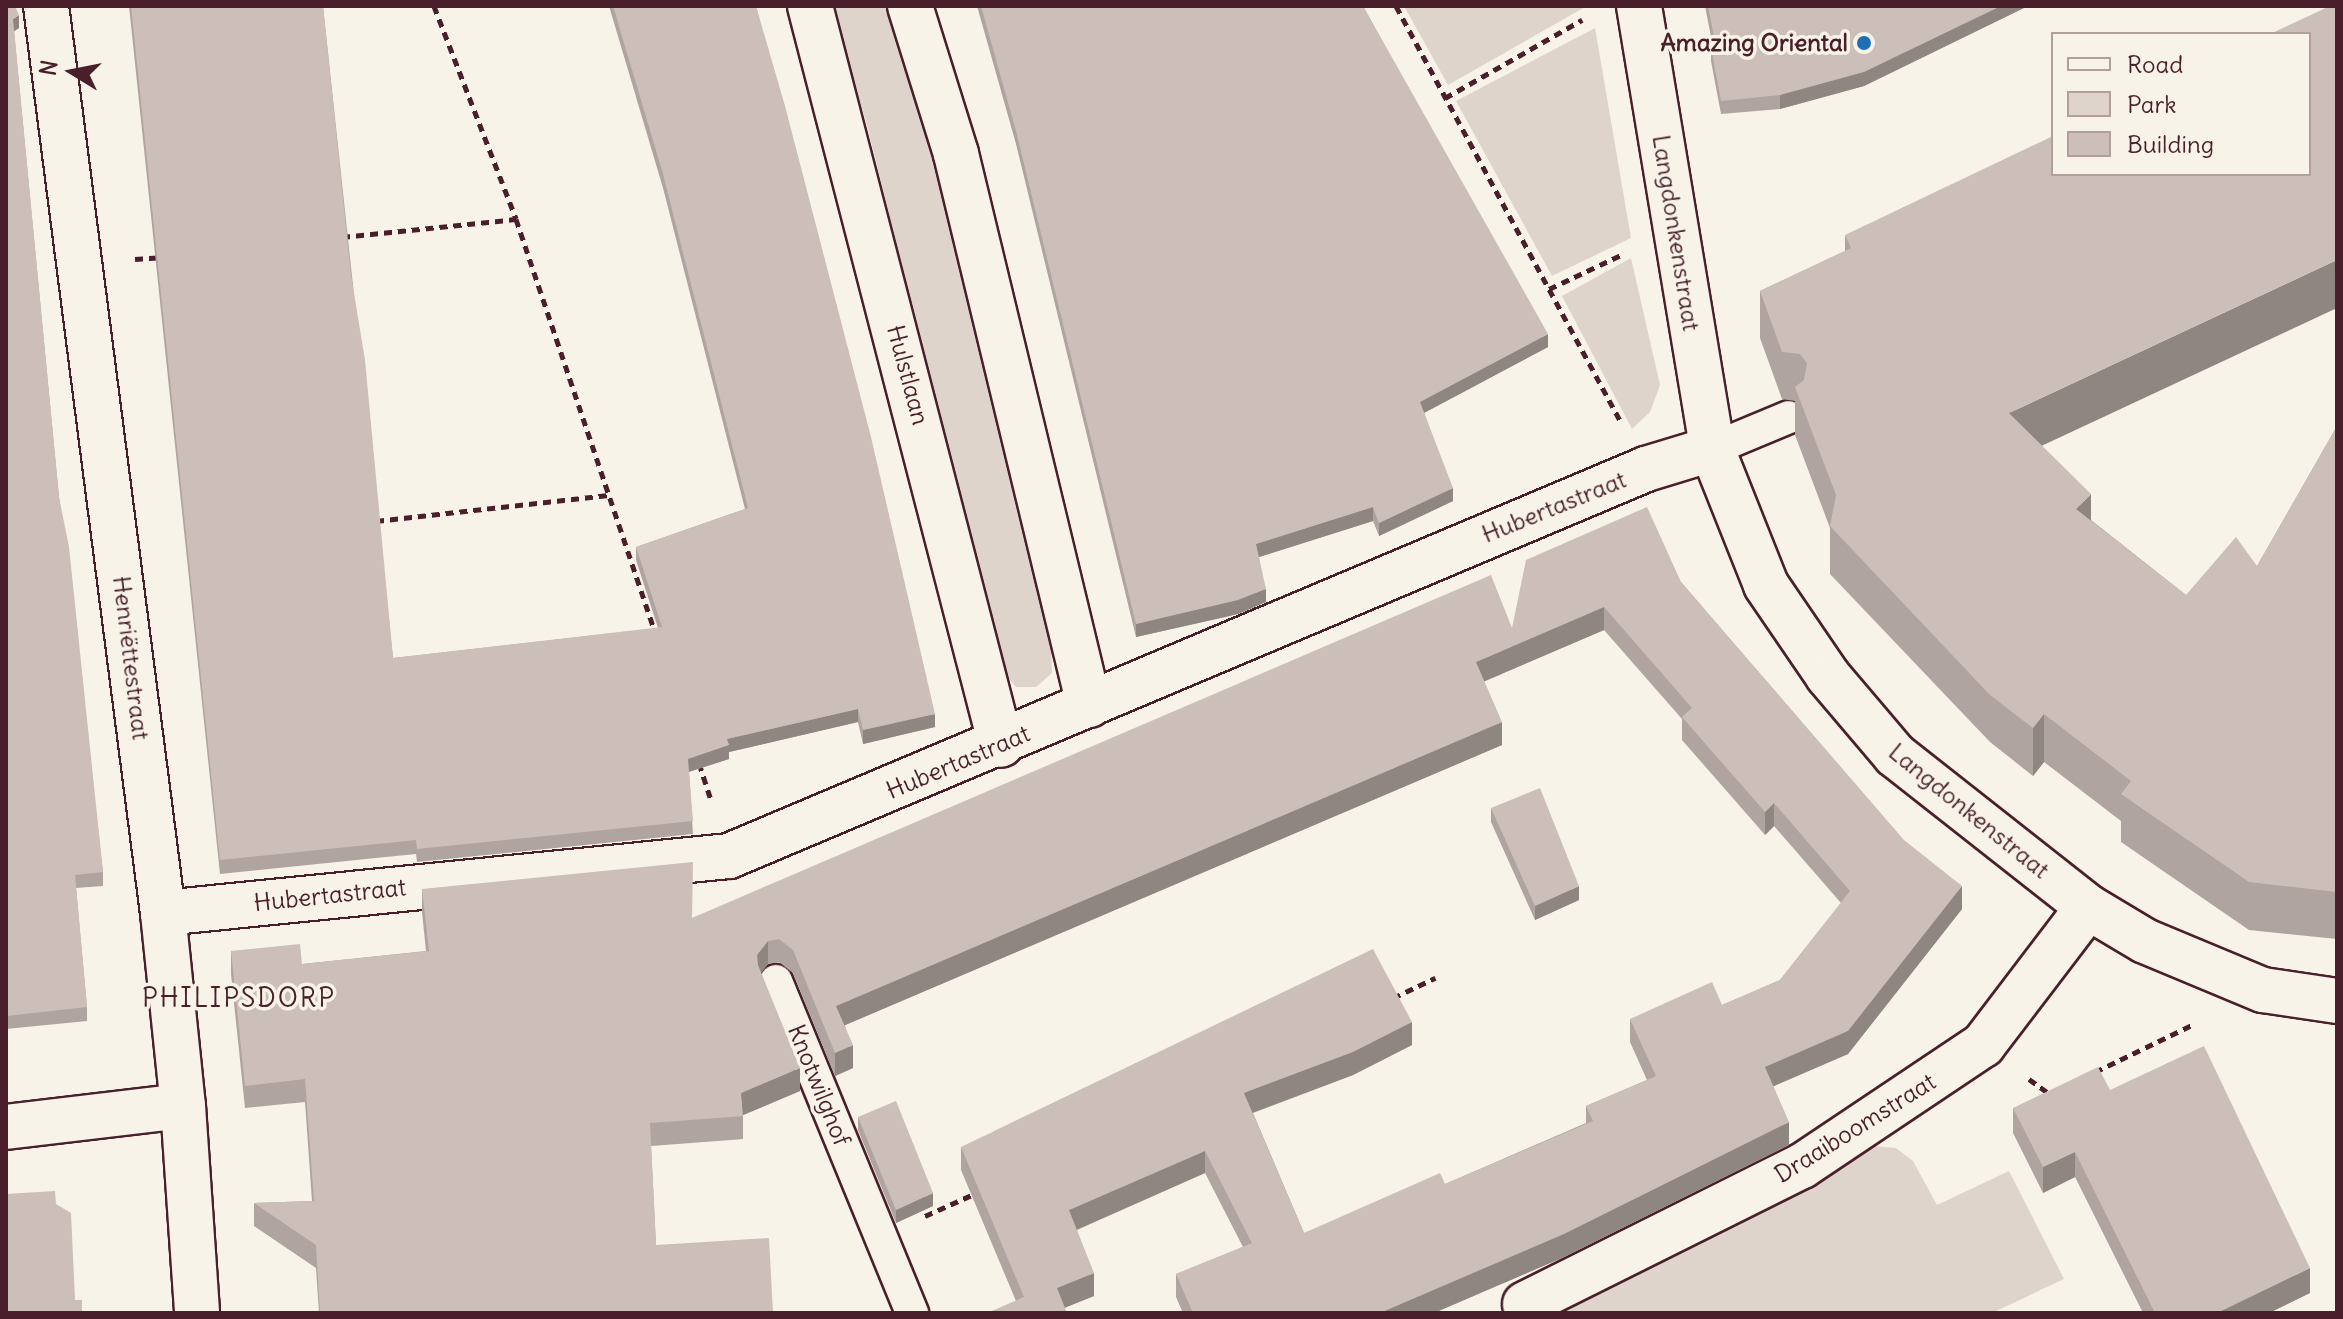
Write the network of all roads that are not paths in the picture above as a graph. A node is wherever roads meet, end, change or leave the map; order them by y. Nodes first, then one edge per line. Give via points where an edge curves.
1 (46, 6) edge
2 (810, 6) edge
3 (910, 6) edge
4 (1639, 6) edge
5 (1789, 417) dead end
6 (1712, 449) junction
7 (1089, 705) junction
8 (1001, 745) junction
9 (2088, 907) junction
10 (163, 913) junction
11 (776, 981) dead end
12 (2337, 1001) edge
13 (183, 1106) junction
14 (6, 1127) edge
15 (1525, 1304) dead end
16 (197, 1313) edge
17 (912, 1313) edge

1 - 10 street, Henriëttestraat
2 - 8 street, Hulstlaan
3 - 7 street via 956,154
4 - 6 street, Langdonkenstraat
5 - 6 lane
6 - 7 street, Hubertastraat via 1646,469
6 - 9 street, Langdonkenstraat via 1766,585 1828,676 1895,755
7 - 8 street, Hubertastraat
8 - 10 street, Hubertastraat via 729,856
9 - 12 street, Langdonkenstraat via 2145,941 2263,990
9 - 15 street, Draaiboomstraat via 1983,1045 1802,1166
10 - 13 street, Henriëttestraat
11 - 17 lane, Knotwilghof
13 - 14 street
13 - 16 street, Henriëttestraat

